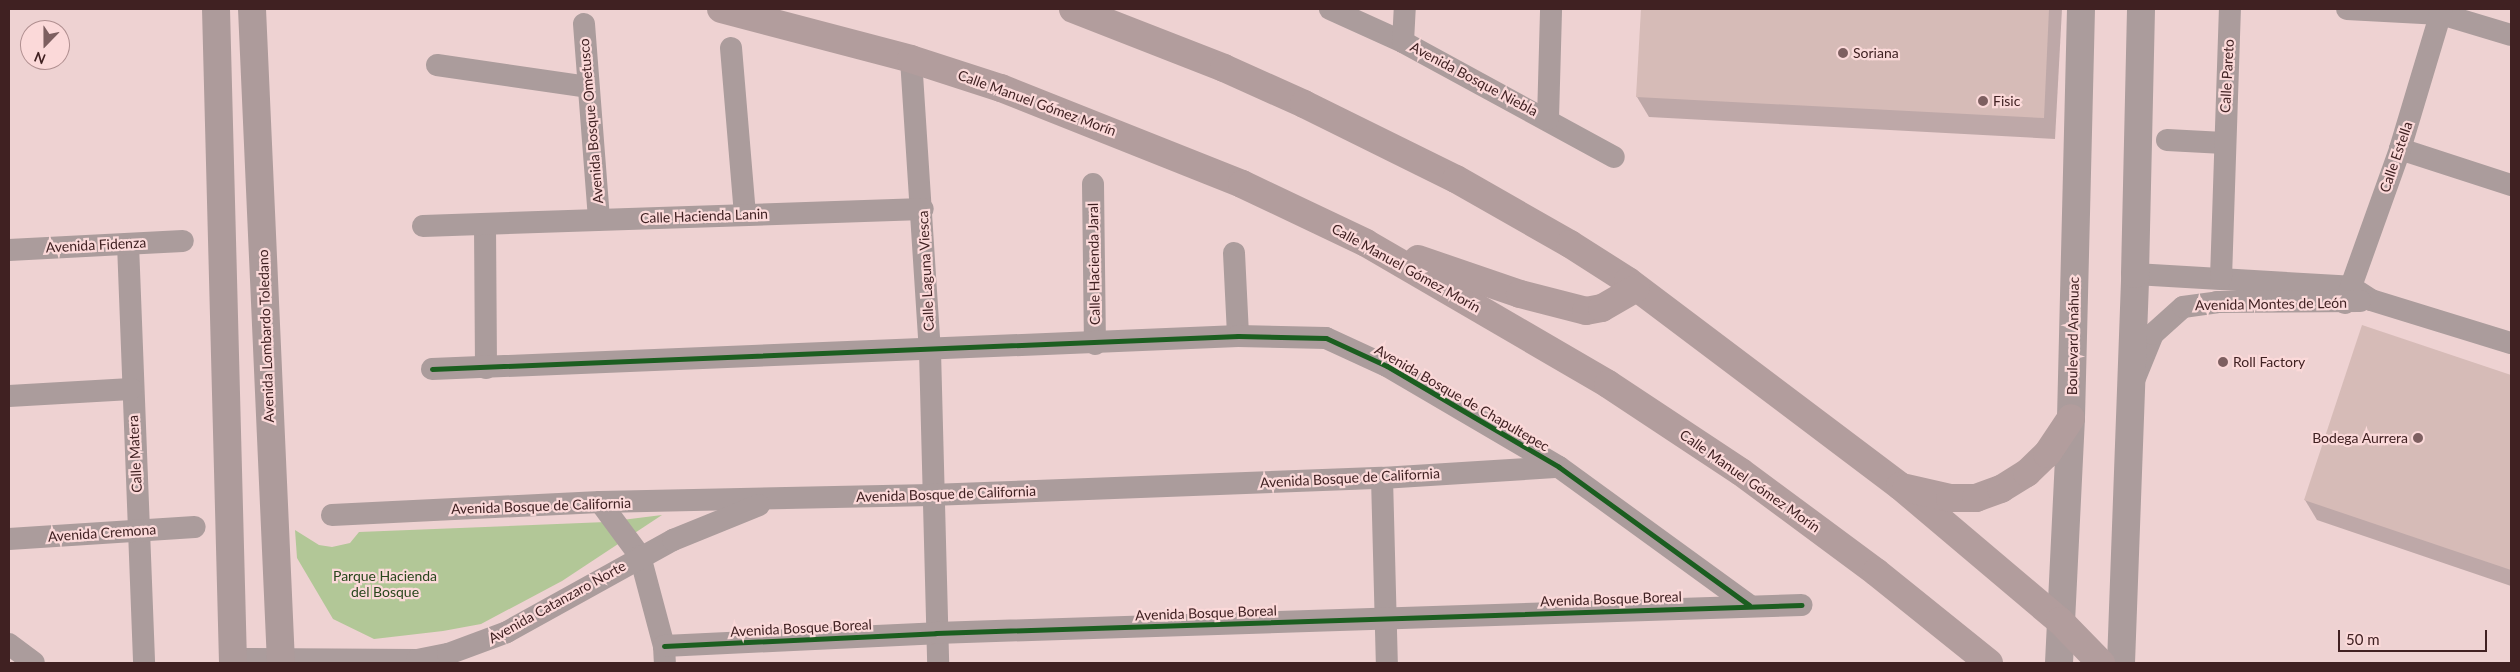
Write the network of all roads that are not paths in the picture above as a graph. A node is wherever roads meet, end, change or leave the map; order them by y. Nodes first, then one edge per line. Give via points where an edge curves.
1 (216, 9) edge
2 (252, 9) edge
3 (721, 9) edge
4 (1073, 9) edge
5 (1330, 9) edge
6 (1405, 9) edge
7 (1551, 9) edge
8 (2081, 9) edge
9 (2141, 9) edge
10 (2230, 9) edge
11 (2347, 9) edge
12 (2442, 11) edge
13 (584, 24) dead end
14 (2511, 35) edge
15 (1403, 42) junction
16 (731, 48) dead end
17 (911, 59) junction
18 (437, 65) dead end
19 (587, 87) junction
20 (1548, 119) junction
21 (2167, 140) dead end
22 (2224, 143) junction
23 (2400, 149) junction
24 (1614, 157) dead end
25 (1093, 184) dead end
26 (2511, 185) edge
27 (923, 209) junction
28 (745, 214) junction
29 (599, 219) junction
30 (485, 225) junction
31 (423, 226) dead end
32 (183, 241) dead end
33 (1366, 243) junction
34 (128, 244) junction
35 (9, 250) edge
36 (1234, 253) dead end
37 (2135, 274) junction
38 (2221, 278) junction
39 (1636, 288) junction
40 (2348, 295) junction
41 (1238, 336) junction
42 (2511, 343) edge
43 (1095, 344) junction
44 (930, 351) junction
45 (486, 368) junction
46 (432, 369) dead end
47 (131, 389) junction
48 (2131, 390) junction
49 (9, 396) edge
50 (2071, 418) junction
51 (1559, 467) junction
52 (1382, 478) junction
53 (1900, 486) junction
54 (931, 495) junction
55 (779, 498) junction
56 (600, 502) junction
57 (332, 515) dead end
58 (195, 527) dead end
59 (138, 530) junction
60 (9, 539) edge
61 (640, 556) junction
62 (1749, 605) junction
63 (1802, 605) dead end
64 (1386, 619) junction
65 (2060, 621) junction
66 (936, 633) junction
67 (9, 644) edge
68 (664, 654) edge
69 (233, 661) edge
70 (280, 661) edge
71 (34, 663) edge
72 (144, 663) edge
73 (938, 663) edge
74 (1386, 663) edge
75 (1989, 663) edge
76 (2059, 663) edge
77 (2101, 663) edge
78 (2121, 663) edge

1 - 69 main road
2 - 70 main road, Avenida Lombardo Toledano
3 - 17 main road, Calle Manuel Gómez Morín
4 - 39 main road via 1224,68 1374,138 1514,211
5 - 15 street, Avenida Bosque Niebla
6 - 15 street
7 - 20 street
8 - 50 street, Boulevard Anáhuac
9 - 37 street
10 - 22 street, Calle Pareto
11 - 12 street
12 - 14 street
12 - 23 street, Calle Estella
13 - 19 street, Avenida Bosque Ometusco
15 - 20 street, Avenida Bosque Niebla
16 - 28 street
17 - 27 street, Calle Laguna Viesca
17 - 33 main road, Calle Manuel Gómez Morín via 1001,88 1159,149
18 - 19 street
19 - 29 street, Avenida Bosque Ometusco
20 - 24 street, Avenida Bosque Niebla
21 - 22 street
22 - 38 street, Calle Pareto
23 - 26 street
23 - 40 street, Calle Estella
25 - 43 street, Calle Hacienda Jaral
27 - 28 street, Calle Hacienda Lanin
27 - 44 street, Calle Laguna Viesca
28 - 29 street, Calle Hacienda Lanin
29 - 30 street, Calle Hacienda Lanin
30 - 31 street, Calle Hacienda Lanin
30 - 45 street
32 - 34 street, Avenida Fidenza
33 - 39 main road via 1563,307 1586,311 1602,308
33 - 75 main road, Calle Manuel Gómez Morín via 1608,384 1741,472 1876,572
34 - 35 street, Avenida Fidenza
34 - 47 street, Calle Matera
36 - 41 street
37 - 38 street, Avenida Montes de León
37 - 48 street
38 - 40 street, Avenida Montes de León
39 - 53 main road
40 - 42 street, Avenida Montes de León
40 - 48 street, Avenida Montes de León via 2217,302 2183,307 2153,334
41 - 43 street, Avenida Bosque de Chapultepec
41 - 51 street, Avenida Bosque de Chapultepec via 1305,335 1342,343
43 - 44 street, Avenida Bosque de Chapultepec
44 - 45 street, Avenida Bosque de Chapultepec
44 - 54 street, Calle Laguna Viesca
45 - 46 street, Avenida Bosque de Chapultepec
47 - 49 street
47 - 59 street, Calle Matera
48 - 78 street
50 - 53 main road via 2047,454 2027,473 2001,489 1976,498 1950,498
50 - 65 street, Boulevard Anáhuac
51 - 52 street, Avenida Bosque de California
51 - 62 street, Avenida Bosque de Chapultepec
52 - 54 street, Avenida Bosque de California
52 - 64 street
53 - 65 main road
54 - 55 street, Avenida Bosque de California
54 - 66 street, Calle Laguna Viesca
55 - 56 street, Avenida Bosque de California
55 - 61 street, Avenida Catanzaro Norte via 701,527
56 - 57 street, Avenida Bosque de California
56 - 61 street
58 - 59 street, Avenida Cremona
59 - 60 street, Avenida Cremona
59 - 72 street, Calle Matera
61 - 68 street
61 - 70 street, Avenida Catanzaro Norte via 507,632 448,654 418,660
62 - 63 street, Avenida Bosque Boreal
62 - 64 street, Avenida Bosque Boreal
64 - 66 street, Avenida Bosque Boreal
64 - 74 street
65 - 76 street, Boulevard Anáhuac
65 - 77 main road
66 - 68 street, Avenida Bosque Boreal
66 - 73 street, Calle Laguna Viesca
67 - 71 street
69 - 70 street, Avenida Catanzaro Norte

